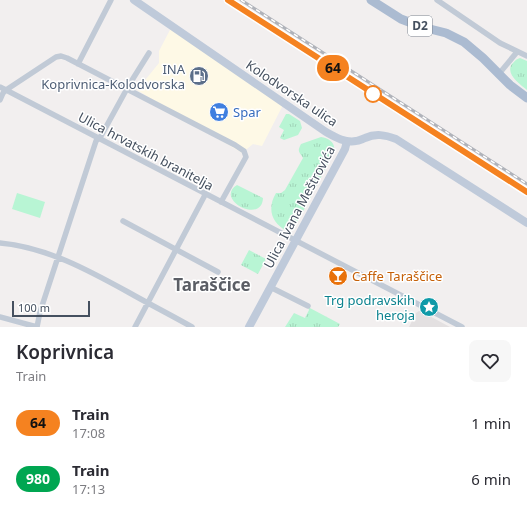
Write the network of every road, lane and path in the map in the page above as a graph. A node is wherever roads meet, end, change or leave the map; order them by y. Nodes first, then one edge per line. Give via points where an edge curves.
1 (111, 0) edge
2 (134, 0) edge
3 (371, 0) edge
4 (437, 0) edge
5 (517, 52) junction
6 (149, 53) dead end
7 (527, 56) edge
8 (78, 64) junction
9 (498, 75) junction
10 (0, 87) edge
11 (126, 89) junction
12 (6, 90) junction
13 (527, 98) edge
14 (0, 100) edge
15 (99, 138) junction
16 (347, 141) junction
17 (206, 195) junction
18 (222, 202) junction
19 (123, 221) dead end
20 (527, 223) edge
21 (295, 240) junction
22 (0, 243) edge
23 (176, 249) junction
24 (58, 257) junction
25 (218, 272) dead end
26 (270, 287) junction
27 (147, 303) junction
28 (308, 306) dead end
29 (0, 317) edge
30 (37, 327) edge
31 (135, 327) edge
32 (192, 327) edge
33 (249, 327) edge
34 (462, 327) edge

1 - 8 street
2 - 16 main road, Kolodvorska ulica via 326,132
3 - 9 main road, D2 via 401,19 446,33 464,42
4 - 5 street
5 - 7 street
5 - 9 street
6 - 11 street
8 - 11 street
8 - 12 street via 61,56 56,57
9 - 13 main road, D2
10 - 12 street, Ulica hrvatskih branitelja
11 - 15 street
11 - 18 street via 244,151 245,160
12 - 14 street
12 - 15 street, Ulica hrvatskih branitelja
15 - 17 street, Ulica hrvatskih branitelja
15 - 24 street
16 - 20 main road, Kolodvorska ulica via 356,141 377,134 396,139
16 - 21 main road, Ulica Ivana Meštrovića
17 - 18 street, Ulica hrvatskih branitelja
17 - 23 street
18 - 21 street, Ulica hrvatskih branitelja
19 - 23 street
21 - 26 main road, Ulica Ivana Meštrovića
21 - 34 street
22 - 24 street via 22,246
23 - 25 street
23 - 27 street
24 - 27 street
24 - 30 street
26 - 28 street
26 - 33 main road, Ulica Ivana Meštrovića
27 - 31 street
27 - 32 street
29 - 30 street

